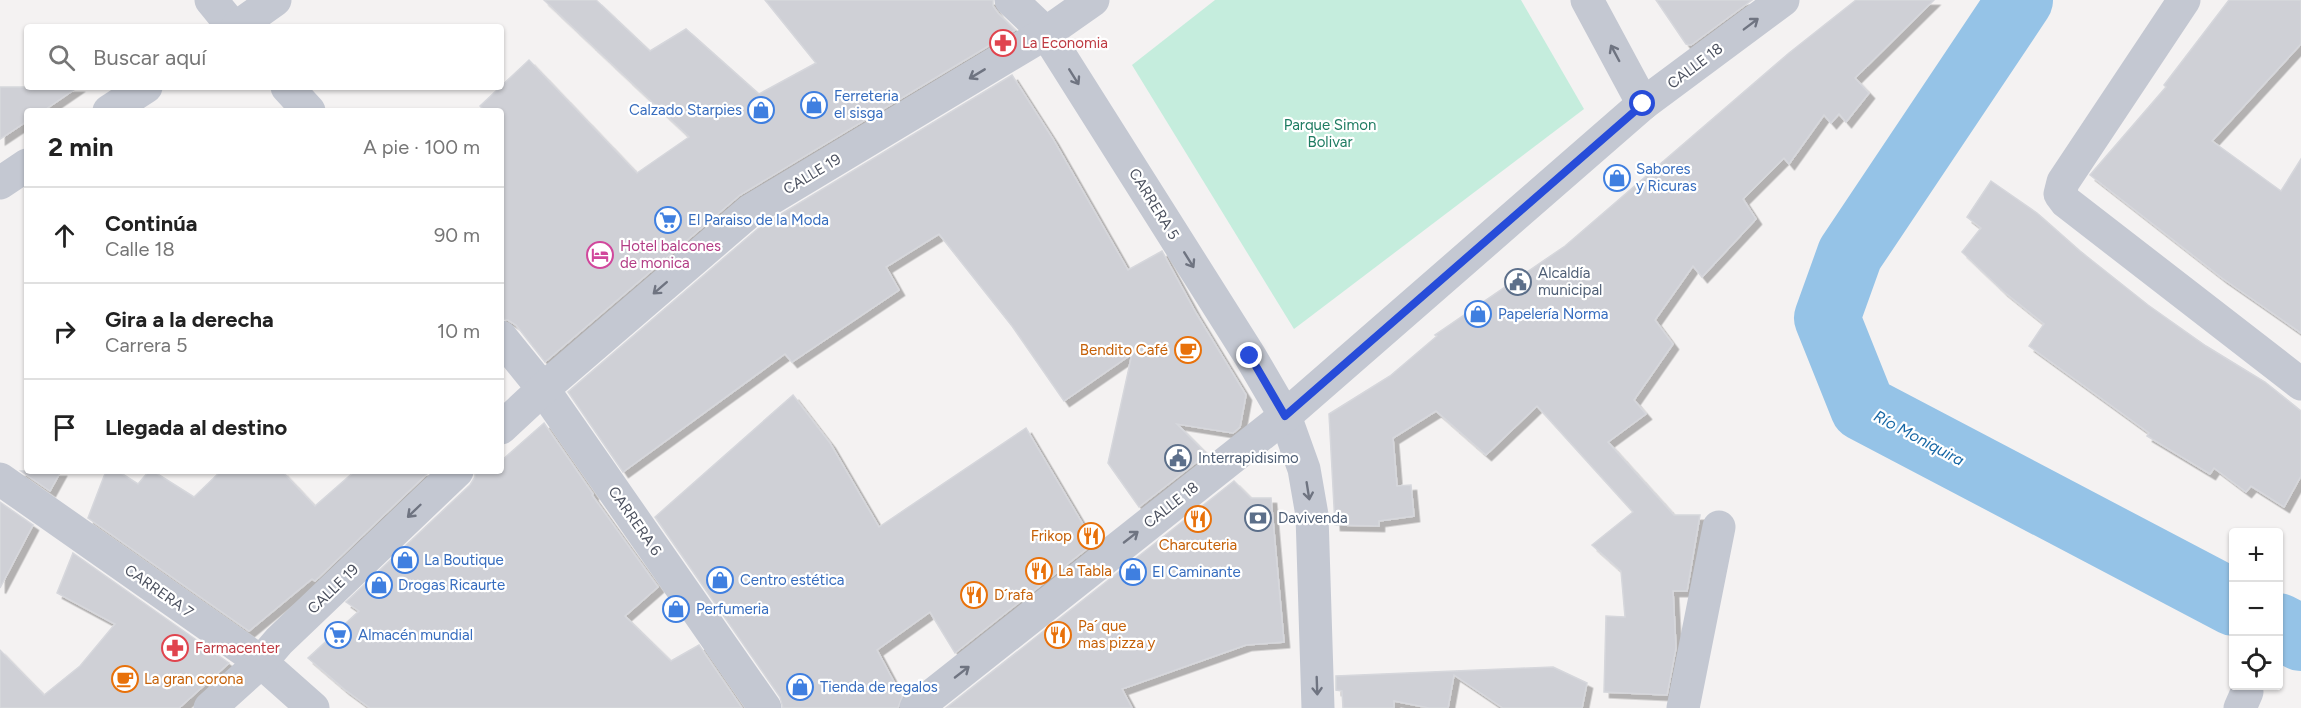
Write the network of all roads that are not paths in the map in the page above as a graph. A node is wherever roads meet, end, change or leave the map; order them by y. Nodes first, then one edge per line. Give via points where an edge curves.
1 (211, 0) edge
2 (275, 0) edge
3 (1011, 0) edge
4 (1093, 0) edge
5 (1587, 0) edge
6 (1783, 0) edge
7 (2184, 0) edge
8 (232, 24) edge
9 (239, 24) edge
10 (1046, 33) junction
11 (141, 90) edge
12 (290, 90) edge
13 (1643, 104) junction
14 (114, 108) edge
15 (306, 108) edge
16 (24, 167) edge
17 (0, 183) edge
18 (504, 341) edge
19 (2301, 384) edge
20 (543, 388) junction
21 (1285, 416) junction
22 (504, 426) edge
23 (454, 474) edge
24 (0, 479) edge
25 (1719, 526) dead end
26 (261, 662) junction
27 (210, 708) edge
28 (313, 708) edge
29 (765, 708) edge
30 (916, 708) edge
31 (1318, 708) edge
32 (1683, 708) edge

1 - 8 street
2 - 9 street
3 - 10 street, CARRERA 5
4 - 10 street, CALLE 19
13 -> 5 street
13 -> 6 street, CALLE 18
7 - 19 street via 2063,182 2060,194
10 -> 20 street, CALLE 19 via 750,211
10 -> 21 street, CARRERA 5
11 - 14 street
12 - 15 street
13 - 21 street, CALLE 18
16 - 17 street
18 - 20 street, CARRERA 6
20 - 22 street, CALLE 19
20 - 29 street, CARRERA 6
30 -> 21 street, CALLE 18
21 -> 31 street, CARRERA 5 via 1304,469 1312,514
23 -> 26 street, CALLE 19
24 - 26 street, CARRERA 7
25 - 32 street
26 - 27 street, CALLE 19
26 - 28 street, CARRERA 7

